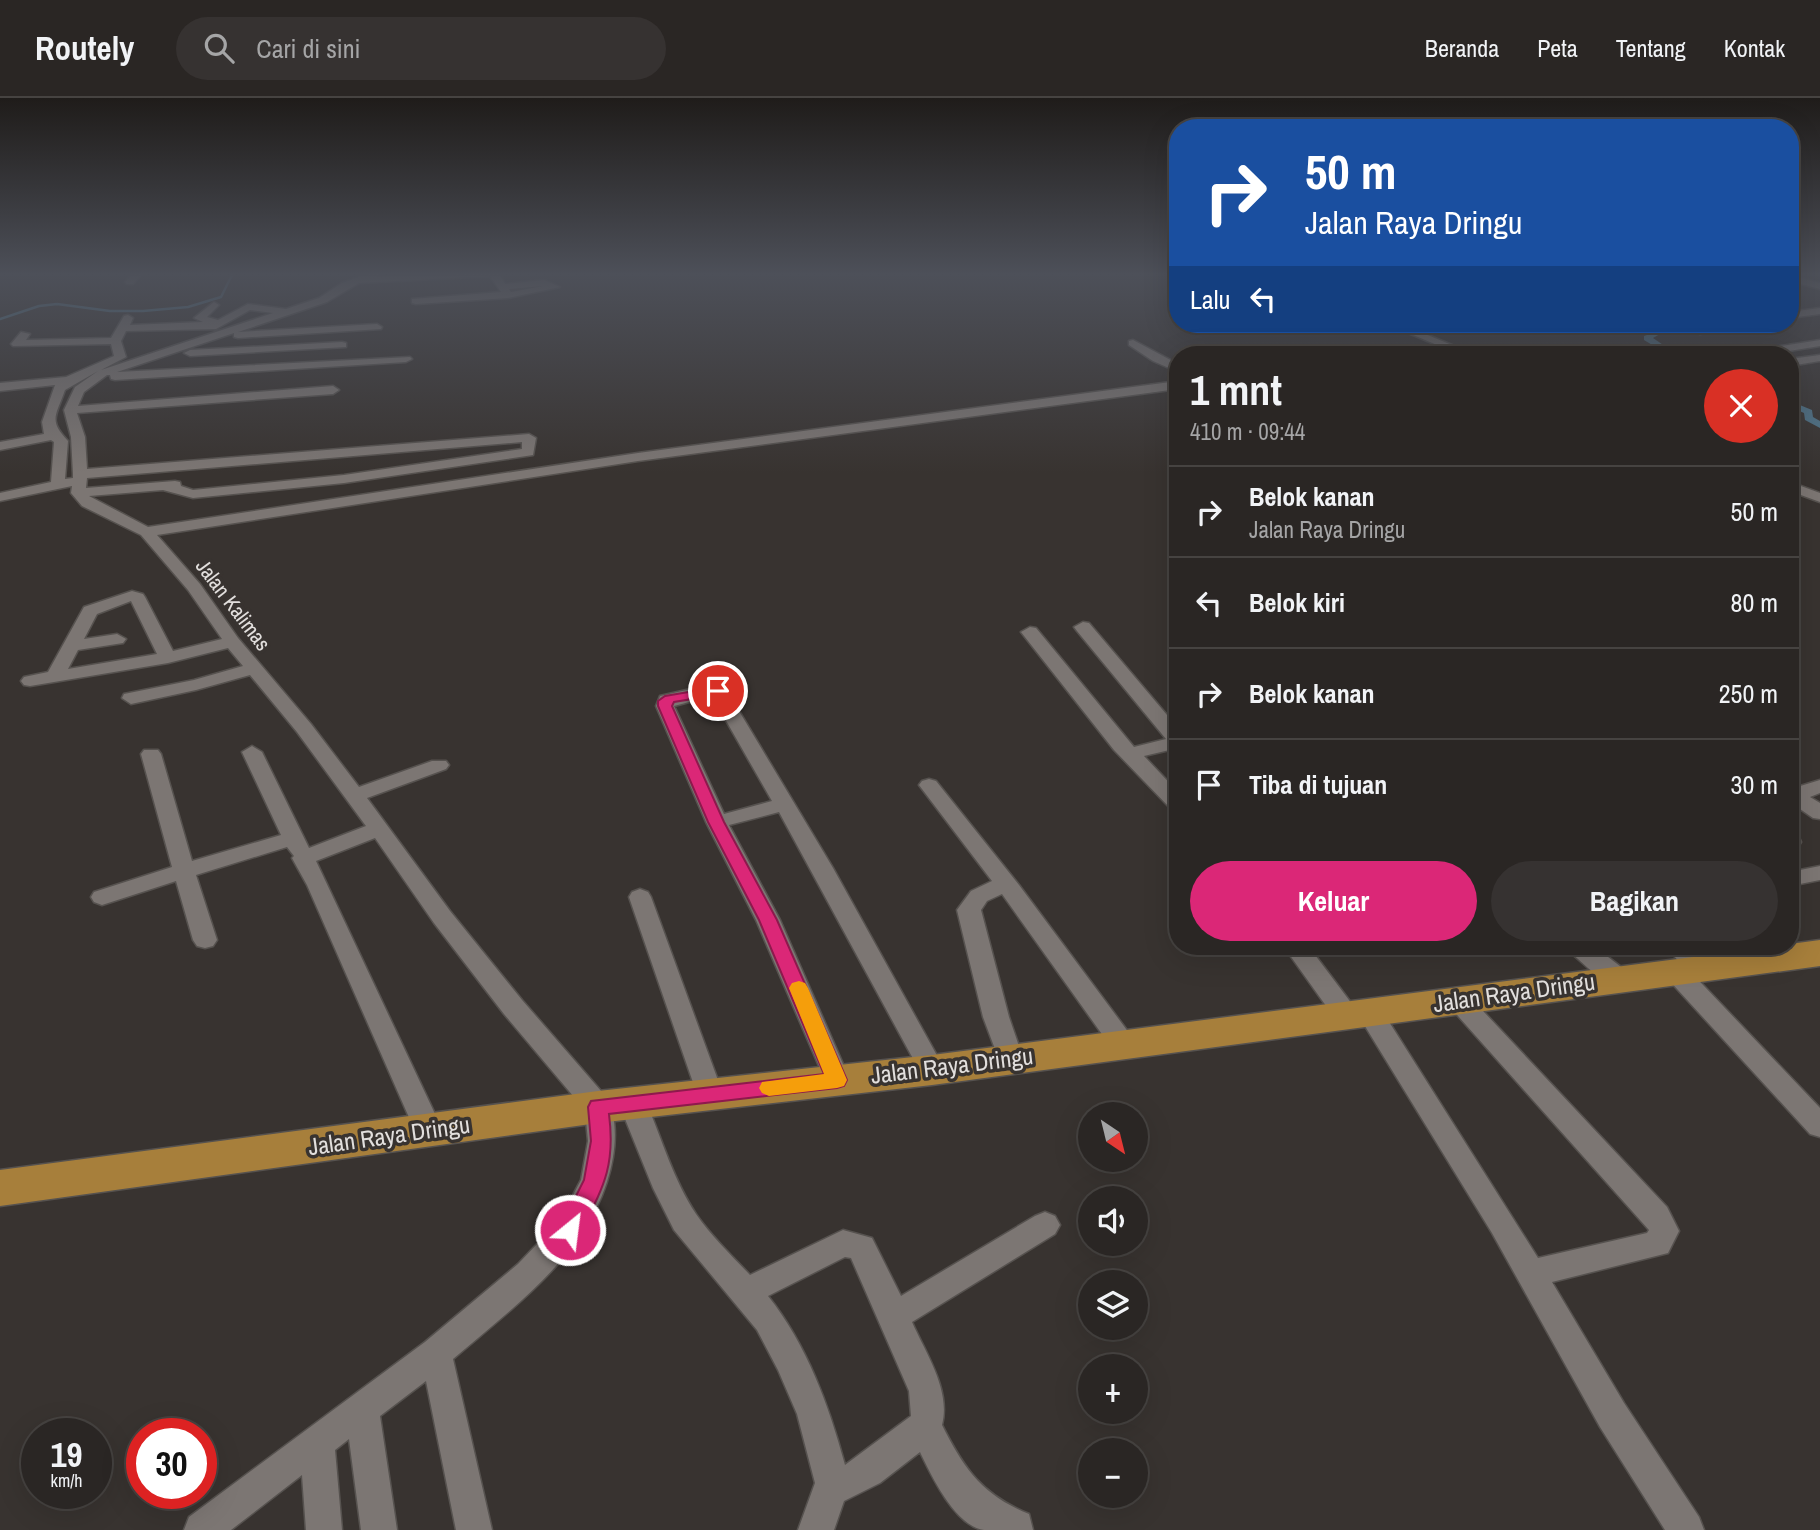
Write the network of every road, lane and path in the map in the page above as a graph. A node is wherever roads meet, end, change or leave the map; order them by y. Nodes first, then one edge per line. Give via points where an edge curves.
1 (20, 340) edge
2 (185, 340) edge
3 (193, 340) edge
4 (115, 341) joint
5 (1133, 343) dead end
6 (1820, 343) edge
7 (342, 345) dead end
8 (1799, 346) edge
9 (153, 355) junction
10 (120, 357) junction
11 (1820, 358) edge
12 (406, 359) dead end
13 (1799, 362) edge
14 (1169, 365) edge
15 (350, 372) dead end
16 (83, 381) junction
17 (1169, 386) edge
18 (4, 390) edge
19 (333, 390) dead end
20 (70, 410) junction
21 (52, 436) junction
22 (0, 446) edge
23 (335, 453) junction
24 (342, 475) junction
25 (72, 482) junction
26 (158, 486) junction
27 (1799, 490) edge
28 (0, 497) edge
29 (1820, 499) edge
30 (349, 503) junction
31 (98, 508) junction
32 (146, 532) junction
33 (1083, 627) dead end
34 (1030, 632) dead end
35 (117, 639) dead end
36 (232, 642) junction
37 (71, 646) junction
38 (168, 658) junction
39 (253, 669) junction
40 (55, 677) junction
41 (30, 681) dead end
42 (131, 698) dead end
43 (1169, 730) edge
44 (1169, 743) edge
45 (252, 752) dead end
46 (151, 754) dead end
47 (1130, 754) junction
48 (439, 765) dead end
49 (929, 785) dead end
50 (1820, 786) edge
51 (1799, 792) edge
52 (355, 795) junction
53 (1169, 795) edge
54 (1799, 798) edge
55 (785, 804) junction
56 (1820, 813) edge
57 (716, 822) junction
58 (379, 829) junction
59 (298, 848) junction
60 (184, 872) junction
61 (1820, 873) edge
62 (1799, 876) edge
63 (1006, 884) junction
64 (102, 897) dead end
65 (640, 897) dead end
66 (205, 940) dead end
67 (1303, 955) edge
68 (1590, 955) edge
69 (1751, 955) edge
70 (1686, 962) edge
71 (1619, 979) junction
72 (1459, 1001) junction
73 (1359, 1015) junction
74 (1123, 1044) junction
75 (1010, 1058) junction
76 (932, 1070) junction
77 (837, 1080) junction
78 (710, 1094) junction
79 (616, 1105) junction
80 (1820, 1126) edge
81 (429, 1131) junction
82 (0, 1188) edge
83 (1045, 1224) dead end
84 (1530, 1274) junction
85 (746, 1292) junction
86 (895, 1316) junction
87 (436, 1353) junction
88 (362, 1409) junction
89 (925, 1426) junction
90 (317, 1443) junction
91 (833, 1483) junction
92 (216, 1525) edge
93 (1016, 1527) dead end
94 (324, 1530) edge
95 (379, 1530) edge
96 (474, 1530) edge
97 (816, 1530) edge
98 (1686, 1530) edge

1 - 4 street via 17,344
2 - 10 street
3 - 9 street
4 - 10 street
5 - 14 street
6 - 8 street
7 - 9 street
9 - 16 street
10 - 16 street
11 - 13 street
12 - 16 street
15 - 16 street
16 - 18 street
16 - 20 street
16 - 21 street via 59,388 48,422
17 - 30 street via 638,457
19 - 20 street
20 - 25 street via 78,438
21 - 22 street
21 - 25 street via 61,442
23 - 24 street
23 - 24 street via 529,438 528,452
23 - 25 street
24 - 26 street
24 - 30 street
25 - 26 street
25 - 28 street
25 - 31 street, Jalan Kalimas via 87,503
26 - 31 street
27 - 29 street
30 - 32 street
31 - 32 street, Jalan Kalimas
32 - 36 street, Jalan Kalimas via 194,587
33 - 43 street
34 - 47 street
35 - 37 street
36 - 38 street
36 - 39 street, Jalan Kalimas
37 - 38 street via 94,607 136,596
37 - 40 street
38 - 40 street
39 - 42 street
39 - 52 street, Jalan Kalimas
40 - 41 street
44 - 47 street
45 - 59 street
46 - 60 street
47 - 53 street
48 - 52 street
49 - 63 street
50 - 51 street
52 - 58 street, Jalan Kalimas
54 - 56 street
55 - 57 street
55 - 57 street via 718,691 670,699 665,706
55 - 76 street
57 - 77 street via 768,920
58 - 59 street
58 - 79 street, Jalan Kalimas via 513,1007
59 - 60 street
59 - 81 street
60 - 64 street
60 - 66 street
61 - 62 street
63 - 74 street
63 - 75 street via 977,896 969,910
65 - 78 street
67 - 73 street
68 - 71 street
69 - 70 highway, Jalan Raya Dringu
70 - 71 highway, Jalan Raya Dringu
70 - 80 street
71 - 72 highway, Jalan Raya Dringu
72 - 73 highway, Jalan Raya Dringu
72 - 84 street via 1657,1216 1664,1231 1657,1244
73 - 74 highway, Jalan Raya Dringu
73 - 84 street
74 - 75 highway, Jalan Raya Dringu
75 - 76 highway, Jalan Raya Dringu
76 - 77 highway, Jalan Raya Dringu
77 - 78 highway, Jalan Raya Dringu
78 - 79 highway, Jalan Raya Dringu
79 - 81 highway, Jalan Raya Dringu
79 - 85 street, Jalan Kalimas via 684,1221
79 - 87 street via 602,1141 595,1181 570,1230 529,1274
81 - 82 highway, Jalan Raya Dringu
83 - 86 street
84 - 98 street
85 - 86 street via 822,1251 855,1244 875,1272
85 - 91 street, Jalan Kalimas via 790,1359 814,1413
86 - 89 street via 926,1391 929,1410
87 - 88 street
87 - 96 street
88 - 90 street
88 - 95 street
89 - 91 street via 868,1471 847,1483
89 - 93 street via 962,1494 987,1516
90 - 92 street
90 - 94 street
91 - 97 street

